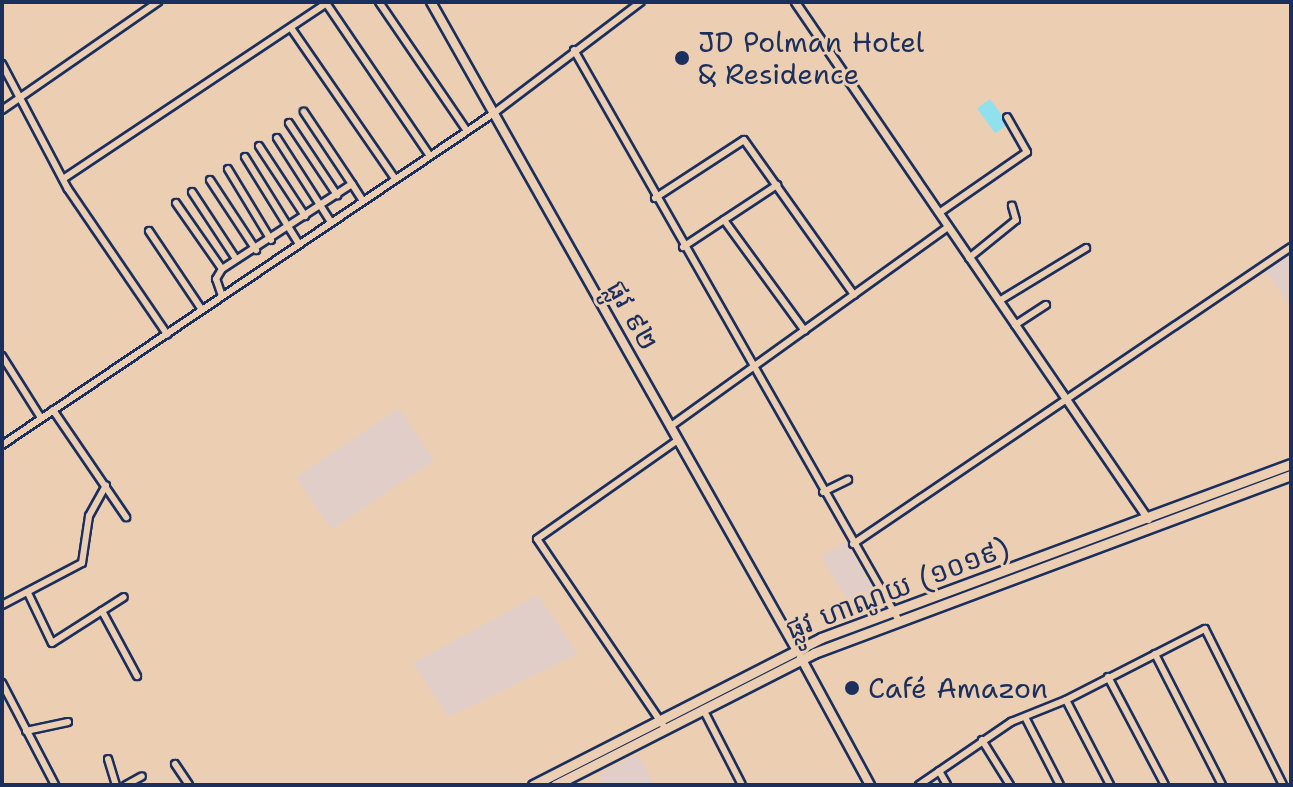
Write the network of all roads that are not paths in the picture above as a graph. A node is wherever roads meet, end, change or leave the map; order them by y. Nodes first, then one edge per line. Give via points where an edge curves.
1 (158, 2) edge
2 (379, 2) edge
3 (431, 2) edge
4 (641, 2) edge
5 (795, 2) edge
6 (327, 3) edge
7 (291, 28) junction
8 (574, 50) junction
9 (2, 64) edge
10 (22, 97) junction
11 (2, 110) edge
12 (304, 112) dead end
13 (494, 113) junction
14 (1007, 117) dead end
15 (289, 123) dead end
16 (467, 131) junction
17 (277, 138) dead end
18 (259, 146) dead end
19 (430, 156) junction
20 (245, 157) dead end
21 (228, 169) dead end
22 (63, 179) junction
23 (395, 179) junction
24 (210, 180) dead end
25 (352, 184) junction
26 (777, 185) junction
27 (192, 192) dead end
28 (337, 195) junction
29 (655, 198) junction
30 (363, 201) junction
31 (176, 203) dead end
32 (1012, 206) dead end
33 (319, 207) junction
34 (939, 213) junction
35 (305, 216) junction
36 (724, 220) junction
37 (331, 222) junction
38 (948, 227) junction
39 (289, 228) junction
40 (149, 231) dead end
41 (271, 240) junction
42 (299, 244) junction
43 (683, 247) junction
44 (1291, 247) edge
45 (1086, 248) dead end
46 (256, 250) junction
47 (969, 258) junction
48 (236, 259) junction
49 (222, 269) junction
50 (854, 295) junction
51 (222, 296) junction
52 (999, 301) junction
53 (1046, 305) dead end
54 (202, 310) junction
55 (1015, 325) junction
56 (805, 331) junction
57 (167, 334) junction
58 (2, 356) edge
59 (1098, 366) dead end
60 (753, 367) junction
61 (1102, 376) junction
62 (1066, 399) junction
63 (53, 410) junction
64 (41, 418) junction
65 (671, 426) junction
66 (678, 440) junction
67 (2, 445) edge
68 (1291, 464) edge
69 (1291, 475) edge
70 (848, 480) dead end
71 (106, 485) junction
72 (823, 492) junction
73 (126, 517) dead end
74 (1150, 522) junction
75 (853, 544) junction
76 (28, 593) junction
77 (124, 597) dead end
78 (2, 605) edge
79 (102, 611) junction
80 (896, 615) junction
81 (799, 654) junction
82 (1155, 654) junction
83 (137, 676) dead end
84 (1108, 677) junction
85 (2, 683) edge
86 (6, 698) edge
87 (1066, 700) junction
88 (703, 709) junction
89 (1025, 717) junction
90 (68, 722) dead end
91 (663, 724) junction
92 (26, 731) junction
93 (982, 740) junction
94 (108, 759) dead end
95 (175, 764) dead end
96 (939, 771) junction
97 (142, 776) dead end
98 (576, 780) edge
99 (187, 782) edge
100 (55, 785) edge
101 (116, 785) edge
102 (126, 785) edge
103 (176, 785) edge
104 (533, 785) edge
105 (555, 785) edge
106 (742, 785) edge
107 (870, 785) edge
108 (919, 785) edge
109 (947, 785) edge
110 (1010, 785) edge
111 (1060, 785) edge
112 (1110, 785) edge
113 (1165, 785) edge
114 (1222, 785) edge
115 (1283, 785) edge

1 - 10 street
2 - 16 street
3 - 13 main road, ផ្លូវ ៩២
4 - 8 street
5 - 34 street
6 - 7 street
6 - 19 street
7 - 22 street
7 - 23 street
8 - 13 street
8 - 29 street
9 - 10 street
10 - 11 street
10 - 22 street
12 - 25 street
13 - 16 street
13 - 65 main road, ផ្លូវ ៩២
14 - 34 street via 1027,152
15 - 28 street
16 - 19 street
17 - 33 street
18 - 35 street
19 - 23 street
20 - 39 street
21 - 41 street
22 - 57 street
23 - 30 street
24 - 46 street
25 - 28 street
25 - 30 street
26 - 29 street via 744,140
26 - 36 street
26 - 50 street
27 - 48 street
28 - 33 street
29 - 43 street
30 - 37 street
31 - 49 street
32 - 47 street via 1016,220
33 - 35 street
33 - 37 street
34 - 38 street
35 - 39 street
36 - 43 street
36 - 56 street
37 - 42 street
38 - 47 street
38 - 50 street
39 - 41 street
39 - 42 street
40 - 54 street
41 - 46 street
42 - 51 street
43 - 60 street
44 - 61 street
45 - 52 street
46 - 48 street
47 - 52 street
48 - 49 street
49 - 51 street via 216,279
50 - 56 street
51 - 54 street
52 - 55 street
53 - 55 street
54 - 57 street
55 - 62 street
56 - 60 street
57 - 63 street
58 - 64 street
59 - 61 street
60 - 65 street
60 - 72 street
61 - 62 street
62 - 74 street
62 - 75 street
63 - 64 street
63 - 71 street
64 - 67 street
65 - 66 main road, ផ្លូវ ៩២
66 - 81 main road, ផ្លូវ ៩២
66 - 91 street via 537,539
68 - 74 main road, ផ្លូវ ហាណូយ (១០១៩)
69 - 74 main road, ផ្លូវ ហាណូយ (១០១៩)
70 - 72 street
71 - 73 street
71 - 76 street via 89,516 82,563
72 - 75 street
74 - 80 main road, ផ្លូវ ហាណូយ (១០១៩)
75 - 80 street
76 - 78 street
76 - 79 street via 52,643
77 - 79 street
79 - 83 street
80 - 81 main road, ផ្លូវ ហាណូយ (១០១៩)
81 - 88 main road, ផ្លូវ ហាណូយ (១០១៩)
81 - 91 main road, ផ្លូវ ហាណូយ (១០១៩)
81 - 107 main road, ផ្លូវ ៩២
82 - 84 street
82 - 114 street
82 - 115 street via 1205,629
84 - 87 street
84 - 113 street
85 - 86 street
86 - 92 street
87 - 89 street
87 - 112 street
88 - 91 main road, ផ្លូវ ហាណូយ (១០១៩)
88 - 106 street
89 - 93 street
89 - 111 street
90 - 92 street
91 - 98 main road, ផ្លូវ ហាណូយ (១០១៩)
91 - 104 main road, ផ្លូវ ហាណូយ (១០១៩)
92 - 100 street
93 - 96 street
93 - 110 street
94 - 101 street
95 - 99 street
96 - 108 street
96 - 109 street
97 - 102 street
98 - 105 main road, ផ្លូវ ហាណូយ (១០១៩)
99 - 103 street

